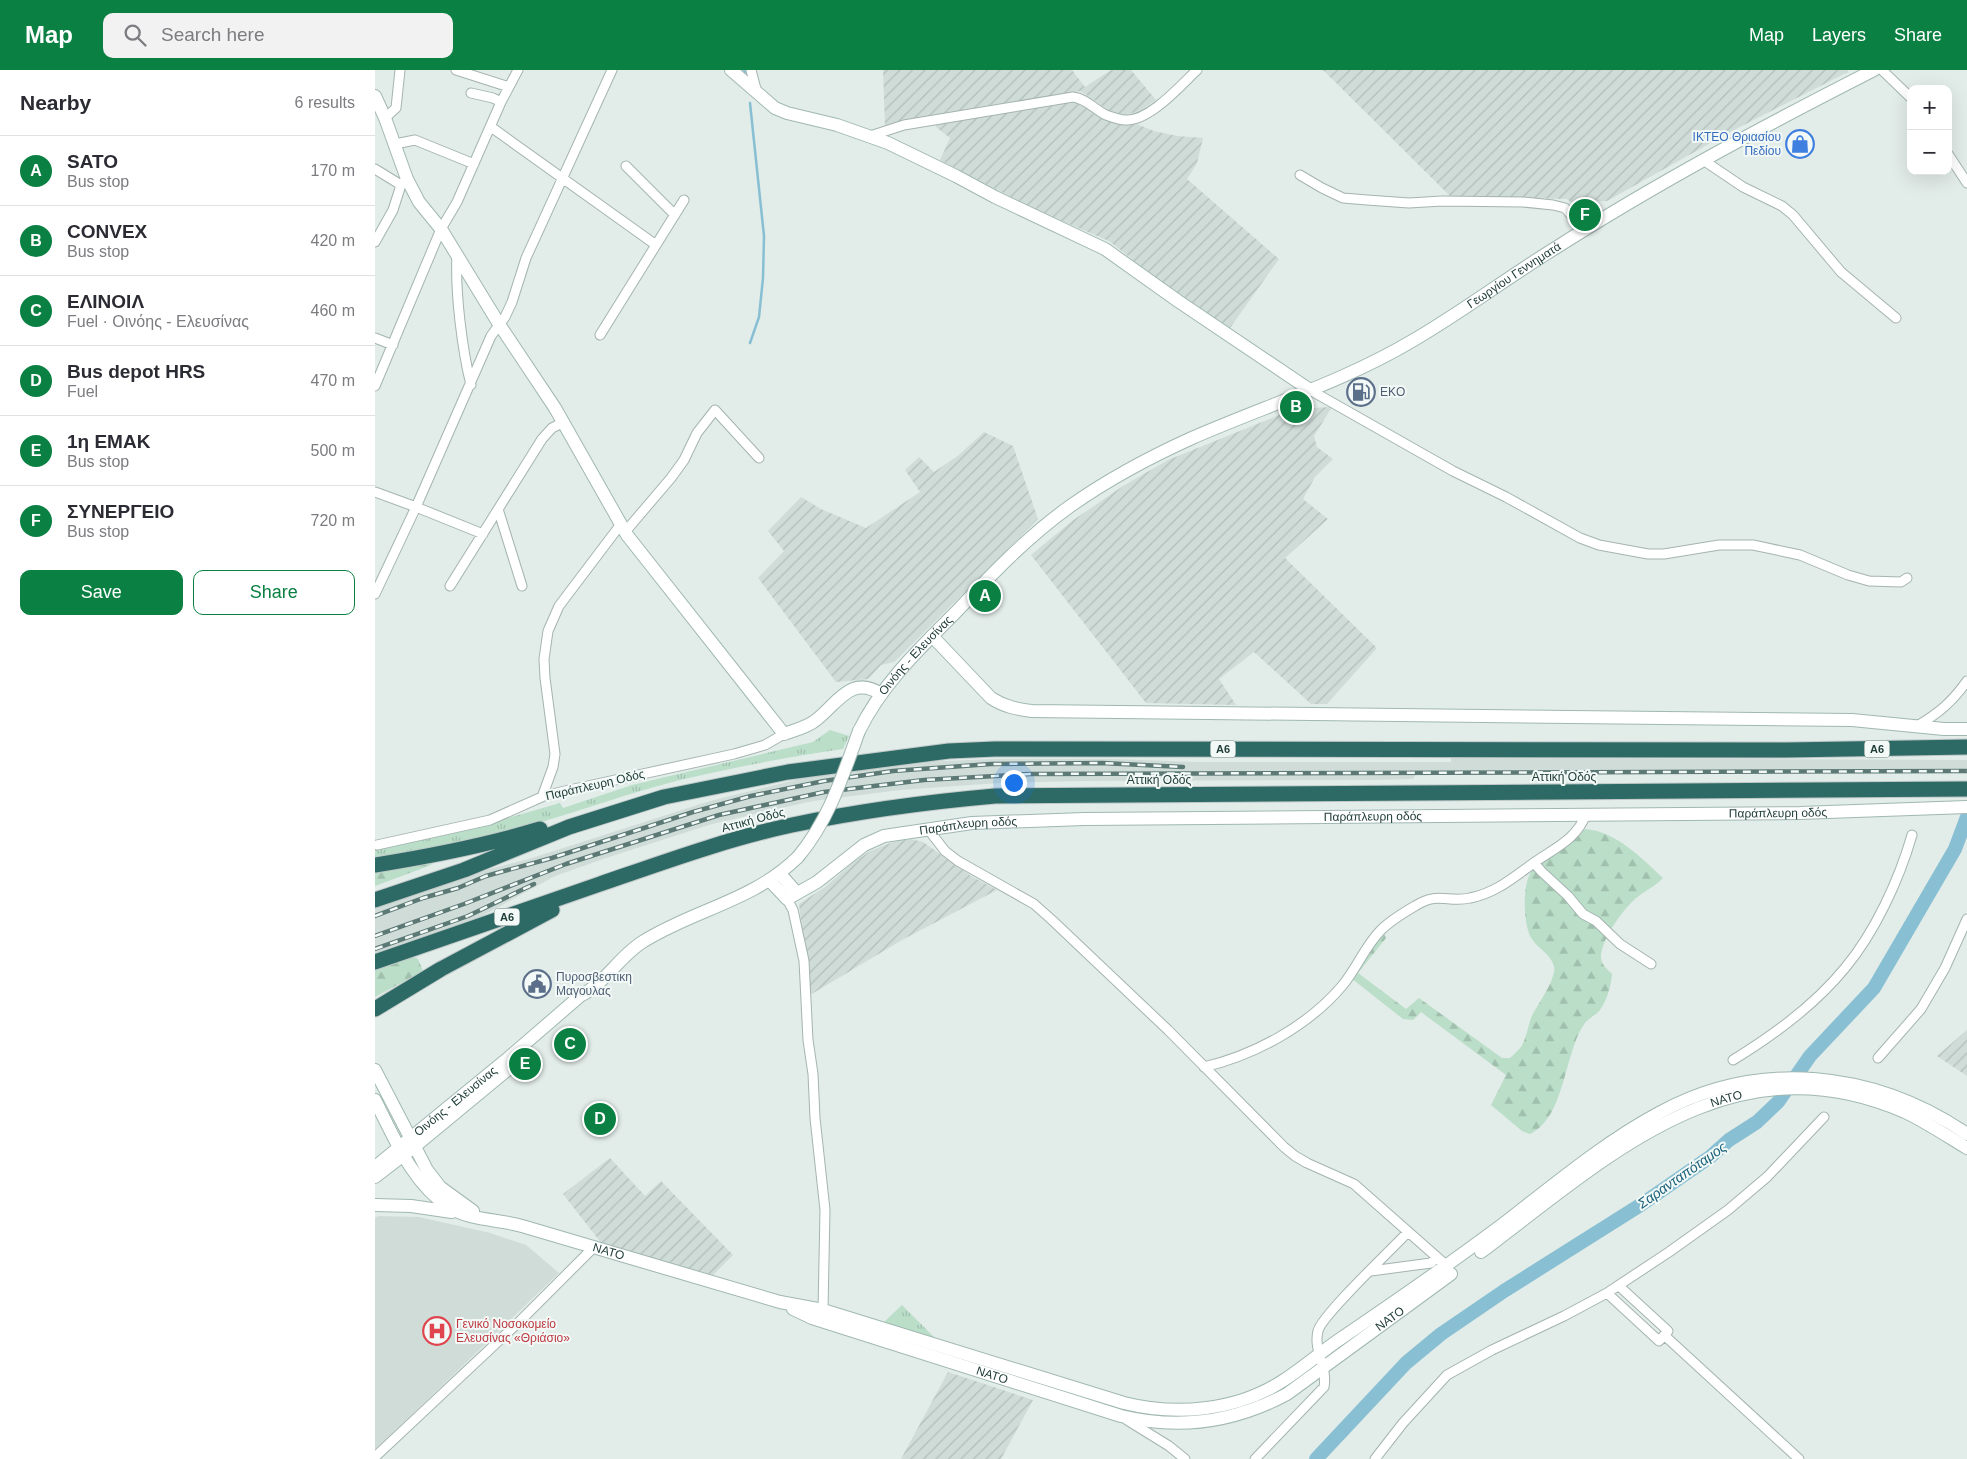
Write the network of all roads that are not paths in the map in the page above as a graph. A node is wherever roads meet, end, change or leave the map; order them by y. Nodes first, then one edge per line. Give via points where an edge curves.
1 (400, 70) edge
2 (456, 70) edge
3 (518, 70) edge
4 (612, 70) edge
5 (731, 70) edge
6 (751, 70) edge
7 (1197, 70) edge
8 (1874, 70) edge
9 (1882, 70) edge
10 (1858, 74) edge
11 (509, 87) junction
12 (757, 92) junction
13 (471, 94) dead end
14 (1907, 94) edge
15 (375, 96) edge
16 (501, 102) junction
17 (385, 118) junction
18 (491, 127) junction
19 (870, 136) junction
20 (395, 144) junction
21 (1703, 160) junction
22 (1952, 160) edge
23 (474, 164) junction
24 (626, 166) dead end
25 (375, 169) edge
26 (1300, 175) dead end
27 (563, 176) junction
28 (404, 182) junction
29 (1967, 183) edge
30 (684, 200) dead end
31 (675, 215) junction
32 (441, 229) junction
33 (1584, 230) junction
34 (375, 242) edge
35 (656, 245) junction
36 (457, 252) junction
37 (1896, 318) dead end
38 (499, 324) junction
39 (600, 335) dead end
40 (375, 338) edge
41 (393, 345) junction
42 (471, 385) junction
43 (375, 386) edge
44 (1310, 390) junction
45 (564, 422) junction
46 (759, 458) dead end
47 (375, 492) edge
48 (416, 507) junction
49 (498, 509) junction
50 (623, 528) junction
51 (483, 534) junction
52 (1907, 578) dead end
53 (450, 586) dead end
54 (522, 586) dead end
55 (375, 594) edge
56 (932, 636) junction
57 (1967, 681) edge
58 (878, 698) junction
59 (1917, 726) junction
60 (1967, 729) edge
61 (785, 734) junction
62 (1967, 747) edge
63 (1962, 789) edge
64 (542, 797) junction
65 (1967, 807) edge
66 (1586, 814) junction
67 (569, 827) junction
68 (928, 829) junction
69 (1912, 834) dead end
70 (377, 844) dead end
71 (1534, 863) junction
72 (375, 865) edge
73 (638, 871) junction
74 (775, 877) junction
75 (792, 896) junction
76 (375, 900) edge
77 (1967, 919) edge
78 (375, 962) edge
79 (1651, 964) dead end
80 (594, 987) junction
81 (376, 1009) edge
82 (1879, 1058) dead end
83 (1733, 1060) dead end
84 (1204, 1067) junction
85 (375, 1070) edge
86 (1831, 1085) junction
87 (1748, 1087) junction
88 (375, 1100) edge
89 (1824, 1117) dead end
90 (400, 1118) junction
91 (427, 1126) junction
92 (1967, 1134) edge
93 (407, 1147) junction
94 (1967, 1148) edge
95 (375, 1167) edge
96 (375, 1177) edge
97 (375, 1205) edge
98 (466, 1215) junction
99 (494, 1220) junction
100 (1408, 1232) junction
101 (594, 1247) junction
102 (1436, 1258) junction
103 (1447, 1266) junction
104 (1371, 1271) junction
105 (1619, 1286) junction
106 (1607, 1293) junction
107 (780, 1302) junction
108 (823, 1310) junction
109 (1663, 1336) junction
110 (1319, 1355) junction
111 (1323, 1369) junction
112 (1121, 1416) junction
113 (375, 1457) edge
114 (1185, 1459) edge
115 (1255, 1459) edge
116 (1375, 1459) edge
117 (1799, 1459) edge

1 - 17 street via 395,108
2 - 11 street
3 - 11 street
4 - 27 street
5 - 12 main road
6 - 12 street
7 - 19 street via 1152,110 1136,119 1115,118 1081,98 1073,97 904,125
8 - 10 main road, Γεωργίου Γεννηματά
9 - 14 street
10 - 21 main road, Γεωργίου Γεννηματά
11 - 16 street
12 - 19 main road via 775,108 787,113
13 - 16 street
15 - 17 main road
16 - 18 street
17 - 20 main road
18 - 23 street
18 - 27 street
19 - 44 main road via 1105,249
20 - 23 street via 415,140
20 - 28 main road
21 - 33 main road, Γεωργίου Γεννηματά
21 - 37 street via 1793,215 1841,272
22 - 29 street
23 - 32 street
24 - 31 street
25 - 28 street
26 - 33 street via 1343,198 1553,204 1565,208
27 - 35 street
27 - 38 street via 526,258 513,302
28 - 32 main road
28 - 34 street
30 - 31 street
31 - 35 street
32 - 36 main road
32 - 41 street
33 - 44 main road, Γεωργίου Γεννηματά via 1412,341
35 - 39 street
36 - 38 main road
36 - 42 street via 459,302
38 - 42 street
38 - 45 main road
40 - 41 street
41 - 43 street
42 - 48 street
44 - 52 street via 1453,471 1599,545 1664,554 1719,545 1753,545 1800,555 1869,580 1901,582
44 - 56 main road, Οινόης - Ελευσίνας via 1190,439 1108,482 1070,507 1012,556
45 - 49 street via 552,428 542,439
45 - 50 main road
46 - 50 street via 715,410 697,433 671,478
47 - 48 street
48 - 51 street
48 - 55 street
49 - 51 street
49 - 54 street
50 - 61 main road
50 - 64 street via 559,606 548,631 545,678 555,754
51 - 53 street
56 - 58 main road, Οινόης - Ελευσίνας
56 - 59 main road via 991,698 1002,705 1032,711 1852,720
57 - 59 street via 1955,698
58 - 61 main road via 874,689 862,687 838,698 816,721
58 - 74 main road, Οινόης - Ελευσίνας, bridge via 859,731 818,831 798,857
59 - 60 main road
61 - 64 street, Παράπλευρη Οδός via 765,745 734,754
62 - 67 highway, Α6 via 949,751 788,772 663,797
63 - 73 highway, Αττική Οδός / Α6 via 995,796 857,812 791,825
64 - 70 street, Παράπλευρη Οδός via 490,820
65 - 66 main road, Παράπλευρη οδός via 1800,813
66 - 68 main road, Παράπλευρη οδός via 1055,820 972,823
66 - 71 street via 1567,841
67 - 72 highway via 547,827 433,855
67 - 76 highway, Α6 via 464,870
68 - 75 main road, Παράπλευρη οδός via 873,840 817,882
68 - 84 street via 945,851 967,868 1034,904
69 - 83 street via 1889,895 1846,967 1794,1018
71 - 79 street via 1583,914
71 - 84 street via 1493,891 1468,899 1435,897 1418,904 1381,930 1342,986 1302,1021 1250,1052
73 - 78 highway, Αττική Οδός / Α6
73 - 81 highway via 502,935
74 - 75 main road
74 - 80 main road, Οινόης - Ελευσίνας via 642,942
75 - 108 street via 804,961 808,1040 825,1210
77 - 82 street via 1945,968 1921,1009
80 - 91 main road, Οινόης - Ελευσίνας
80 - 93 main road, Οινόης - Ελευσίνας via 585,1001 527,1053
84 - 100 street via 1295,1156 1354,1184
85 - 90 main road, ΝΑΤΟ
86 - 87 main road, ΝΑΤΟ via 1804,1089
86 - 92 main road, ΝΑΤΟ via 1859,1085 1896,1096
86 - 94 main road, ΝΑΤΟ via 1906,1113
87 - 103 main road, ΝΑΤΟ via 1730,1085 1681,1102 1641,1123 1609,1143
87 - 111 main road, ΝΑΤΟ via 1688,1111 1619,1150
88 - 93 main road, ΝΑΤΟ
89 - 105 street via 1767,1177 1729,1210
90 - 91 main road via 412,1128
90 - 93 main road, ΝΑΤΟ
91 - 93 main road, Οινόης - Ελευσίνας
93 - 95 main road
93 - 96 main road
93 - 98 main road, ΝΑΤΟ via 413,1170 433,1194 450,1208
93 - 99 main road, ΝΑΤΟ via 445,1191 476,1214
97 - 98 main road via 432,1208
98 - 99 main road, ΝΑΤΟ
99 - 101 main road, ΝΑΤΟ
100 - 102 street
100 - 104 street
101 - 107 main road, ΝΑΤΟ
101 - 113 street
102 - 103 street
102 - 104 street via 1431,1263
103 - 110 main road, ΝΑΤΟ
104 - 110 street via 1318,1328
105 - 106 street
105 - 109 street
106 - 109 street
106 - 116 street via 1447,1375
107 - 108 main road, ΝΑΤΟ
107 - 112 main road, ΝΑΤΟ via 812,1318
108 - 110 main road, ΝΑΤΟ via 1124,1403 1161,1409 1204,1408 1261,1393
109 - 117 street
110 - 111 street
111 - 112 main road, ΝΑΤΟ via 1267,1405 1226,1418 1181,1424
111 - 115 street via 1324,1387
112 - 114 street

